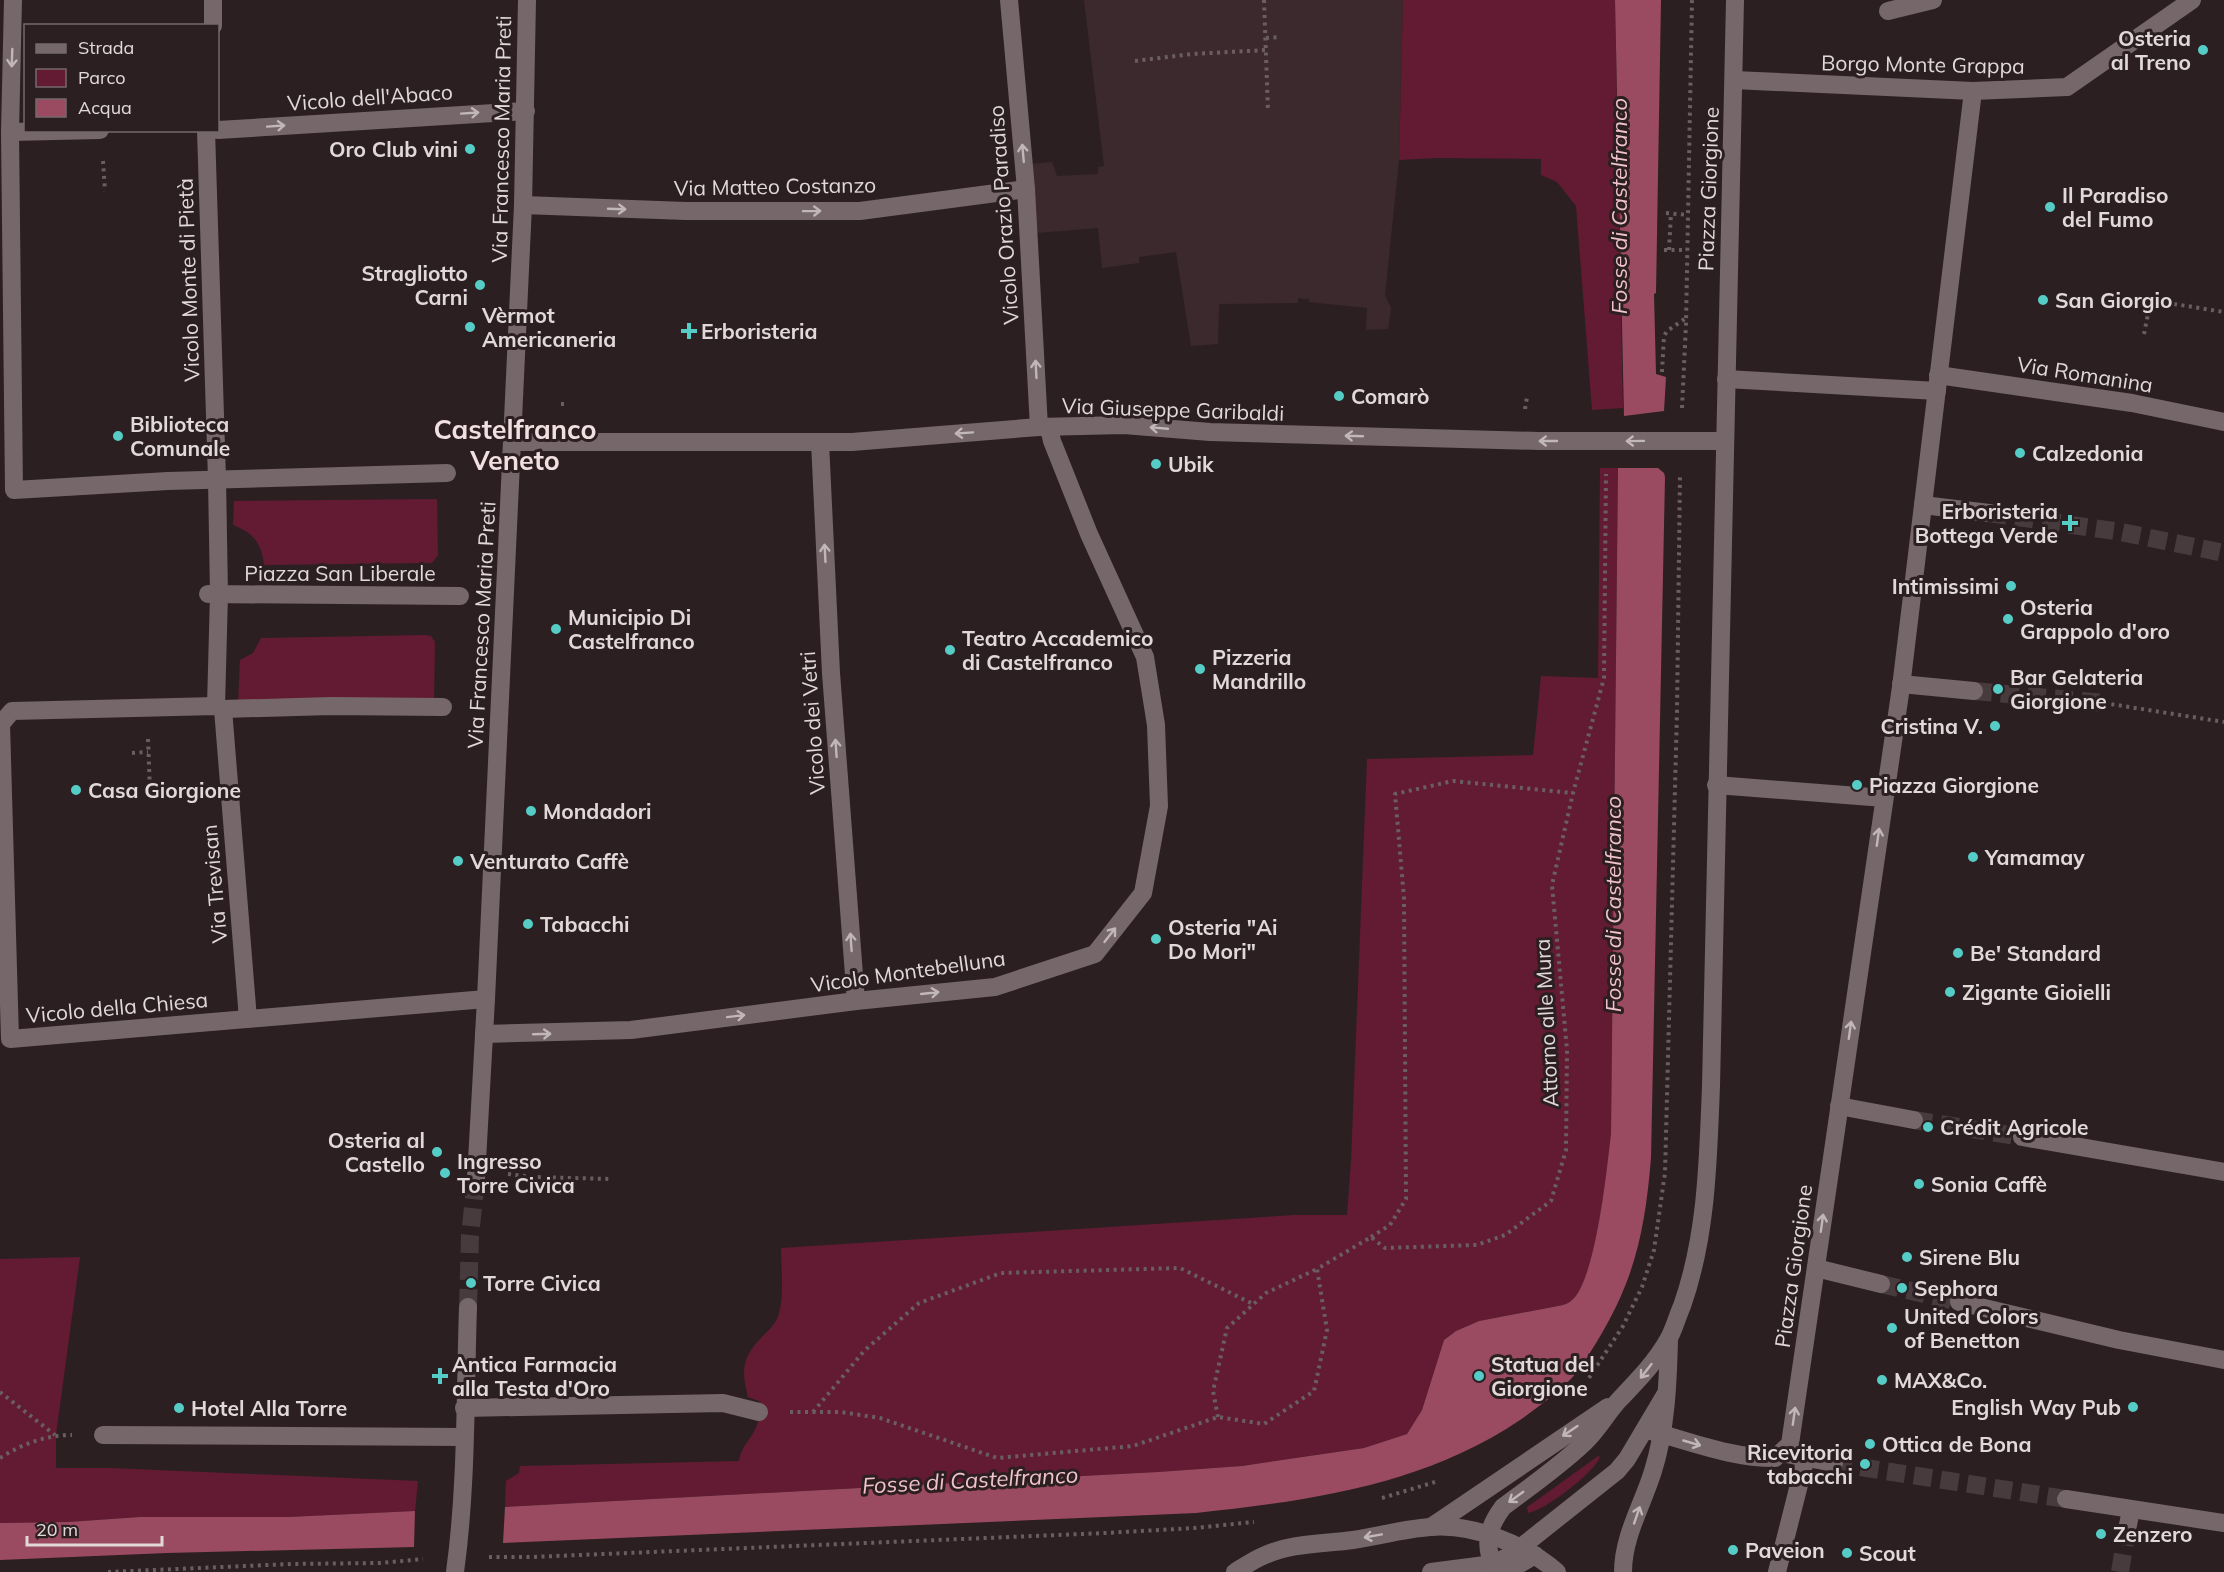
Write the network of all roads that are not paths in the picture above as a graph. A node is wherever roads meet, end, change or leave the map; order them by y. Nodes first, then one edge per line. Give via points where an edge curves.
1 (13, 0) edge
2 (213, 0) edge
3 (527, 0) edge
4 (1009, 0) edge
5 (1735, 0) edge
6 (1933, 0) edge
7 (2192, 0) edge
8 (1888, 11) dead end
9 (213, 24) edge
10 (1734, 81) junction
11 (1973, 92) junction
12 (526, 111) junction
13 (219, 130) edge
14 (10, 132) junction
15 (24, 132) edge
16 (206, 132) edge
17 (1026, 189) junction
18 (524, 205) junction
19 (1726, 379) junction
20 (1938, 383) junction
21 (2224, 422) edge
22 (1044, 427) junction
23 (1724, 441) junction
24 (512, 442) junction
25 (820, 442) junction
26 (217, 472) junction
27 (447, 473) dead end
28 (1923, 505) junction
29 (1989, 513) tunnel mouth
30 (213, 594) junction
31 (460, 596) dead end
32 (1900, 684) junction
33 (1974, 691) tunnel mouth
34 (443, 707) dead end
35 (221, 712) junction
36 (1716, 785) junction
37 (1884, 798) junction
38 (486, 999) junction
39 (856, 1001) junction
40 (248, 1019) junction
41 (484, 1035) junction
42 (1839, 1106) junction
43 (1914, 1120) tunnel mouth
44 (2022, 1137) tunnel mouth
45 (2224, 1172) edge
46 (476, 1179) tunnel mouth
47 (1816, 1268) junction
48 (1881, 1284) tunnel mouth
49 (1959, 1302) tunnel mouth
50 (468, 1307) tunnel mouth
51 (1669, 1339) junction
52 (2224, 1360) edge
53 (1619, 1400) junction
54 (464, 1408) junction
55 (759, 1412) road end
56 (1653, 1432) junction
57 (103, 1436) road end
58 (464, 1437) junction
59 (1781, 1453) junction
60 (1806, 1457) junction
61 (1834, 1463) tunnel mouth
62 (2066, 1499) tunnel mouth
63 (2131, 1510) junction
64 (2224, 1523) edge
65 (1431, 1527) junction
66 (1488, 1534) junction
67 (2126, 1535) tunnel mouth
68 (1528, 1552) junction
69 (1499, 1569) edge
70 (455, 1572) edge
71 (1235, 1572) edge
72 (1431, 1572) edge
73 (1557, 1572) edge
74 (1623, 1572) edge
75 (1777, 1572) edge

1 -> 14 street
2 - 9 street
3 - 12 street, Via Francesco Maria Preti
17 -> 4 street, Vicolo Orazio Paradiso
5 - 10 street, Piazza Giorgione
6 - 8 street
7 - 11 street, Borgo Monte Grappa via 2067,87
10 - 11 street, Borgo Monte Grappa
10 - 19 street, Piazza Giorgione
11 - 20 street, Piazza Giorgione
13 -> 12 street, Vicolo dell'Abaco
12 - 18 street, Via Francesco Maria Preti
14 - 15 street
14 - 26 street via 14,484 110,484
16 - 26 street, Vicolo Monte di Pietà
18 -> 17 street, Via Matteo Costanzo via 686,211 860,211
22 -> 17 street, Vicolo Orazio Paradiso
18 - 24 street, Via Francesco Maria Preti
19 - 20 street
19 - 23 street, Piazza Giorgione
20 - 21 street, Via Romanina via 2132,403
20 - 28 street, Piazza Giorgione
23 -> 22 street, Via Giuseppe Garibaldi via 1210,432 1124,425
22 -> 25 street, Via Giuseppe Garibaldi
39 -> 22 street, Vicolo Montebelluna via 994,987 1095,954 1143,894 1159,806 1156,726 1145,657
23 - 36 street, Piazza Giorgione
24 - 25 street, Via Giuseppe Garibaldi
24 - 38 street, Via Francesco Maria Preti
39 -> 25 street, Vicolo dei Vetri via 831,673
26 - 27 street
26 - 30 street, Piazza San Liberale
28 - 29 street
28 - 32 street, Piazza Giorgione
30 - 31 street, Piazza San Liberale
30 - 35 street, Piazza San Liberale
32 - 33 street
32 - 37 street, Piazza Giorgione
34 - 35 street, Vicolo della Chiesa via 331,706
35 - 40 street, Via Trevisan
35 - 40 street, Vicolo della Chiesa via 148,708 12,711 1,724 10,1039
36 - 37 street
36 - 51 street, Piazza Giorgione via 1705,1197 1697,1256
42 -> 37 street, Piazza Giorgione
38 - 40 street, Vicolo della Chiesa
38 - 41 street, Via Francesco Maria Preti
41 -> 39 street, Vicolo Montebelluna via 632,1030
41 - 46 street, Via Francesco Maria Preti
42 - 43 street
47 -> 42 street, Piazza Giorgione
44 - 45 street
47 - 48 street
59 -> 47 street, Piazza Giorgione via 1790,1444
49 - 52 street
50 - 54 street
51 -> 53 street
51 - 56 street via 1665,1395
53 -> 65 street
53 -> 66 street via 1587,1440 1503,1507
54 - 55 street via 723,1403
54 - 58 street
56 -> 59 street via 1750,1458 1775,1458
56 - 68 street via 1617,1471
74 -> 56 street via 1628,1543 1654,1469
57 - 58 street
58 - 70 street
59 - 60 street
60 - 61 street
60 - 75 street
62 - 63 street
63 - 64 street
63 - 67 street
65 - 66 street
65 -> 71 street via 1297,1546 1264,1555
66 - 68 street
66 - 69 street via 1487,1548
68 - 69 street
68 - 73 street
69 - 72 street

